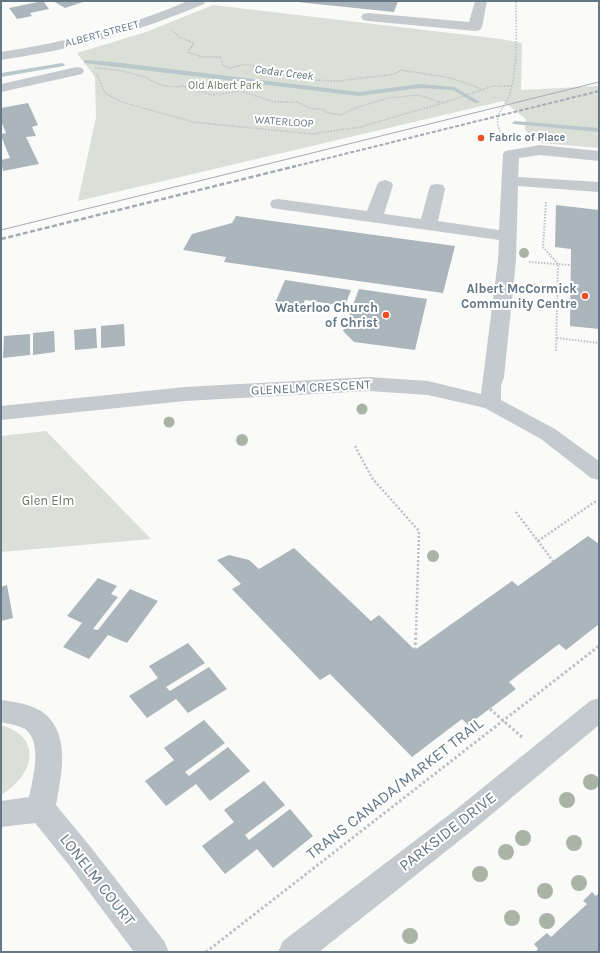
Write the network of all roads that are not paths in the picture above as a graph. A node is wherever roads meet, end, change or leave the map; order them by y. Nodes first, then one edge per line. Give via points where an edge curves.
1 (199, 1) edge
2 (481, 1) edge
3 (368, 17) dead end
4 (1, 56) edge
5 (77, 70) dead end
6 (1, 88) edge
7 (599, 156) edge
8 (510, 181) junction
9 (385, 184) dead end
10 (599, 187) edge
11 (437, 189) dead end
12 (278, 204) dead end
13 (374, 217) junction
14 (431, 230) junction
15 (507, 247) junction
16 (491, 403) junction
17 (1, 414) edge
18 (599, 472) edge
19 (599, 709) edge
20 (1, 711) edge
21 (41, 809) junction
22 (1, 814) edge
23 (153, 952) edge
24 (294, 952) edge

1 - 4 street, ALBERT STREET via 94,38
2 - 3 street via 475,27
5 - 6 street
7 - 8 street via 540,150 511,154
8 - 10 street
8 - 15 street
9 - 13 street
11 - 14 street
12 - 13 street
13 - 14 street
14 - 15 street
15 - 16 street
16 - 17 street, GLENELM CRESCENT via 428,388 370,384 185,394
16 - 18 street, GLENELM CRESCENT via 548,434
19 - 24 street, PARKSIDE DRIVE via 464,820
20 - 21 street via 13,712 33,720 46,733 49,754
21 - 22 street
21 - 23 street, LONELM COURT

